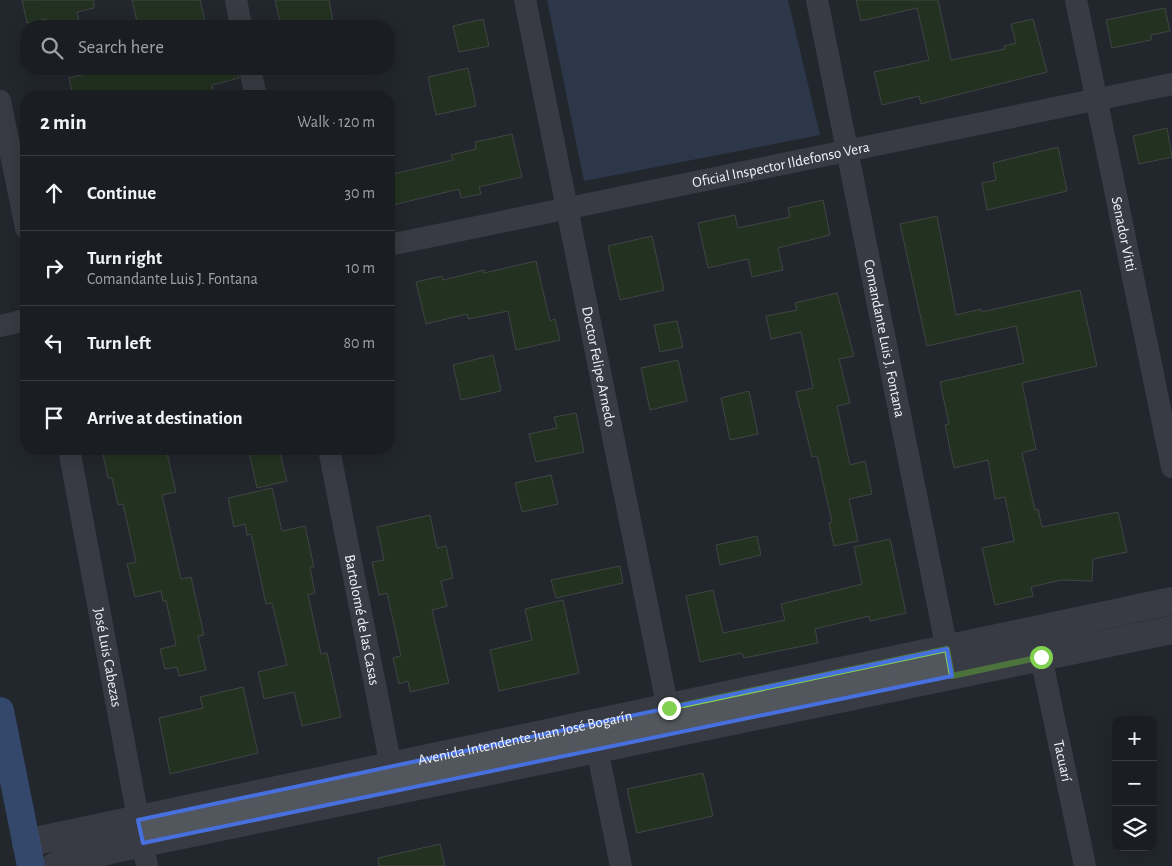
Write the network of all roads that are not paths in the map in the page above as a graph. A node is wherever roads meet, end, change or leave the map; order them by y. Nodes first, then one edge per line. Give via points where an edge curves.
1 (236, 0) edge
2 (525, 0) edge
3 (817, 0) edge
4 (1076, 0) edge
5 (240, 20) edge
6 (251, 75) edge
7 (1172, 84) edge
8 (255, 90) edge
9 (1096, 99) junction
10 (0, 101) edge
11 (848, 150) junction
12 (20, 199) edge
13 (568, 208) junction
14 (395, 244) edge
15 (20, 321) edge
16 (0, 326) edge
17 (70, 455) edge
18 (329, 455) edge
19 (1172, 467) edge
20 (1172, 602) edge
21 (1172, 630) edge
22 (947, 649) junction
23 (1041, 657) junction
24 (952, 676) junction
25 (0, 710) edge
26 (671, 720) junction
27 (597, 749) junction
28 (394, 778) junction
29 (143, 843) edge
30 (28, 855) edge
31 (55, 866) edge
32 (621, 866) edge
33 (1085, 866) edge

1 - 5 street
2 - 13 street, Doctor Felipe Arnedo
3 - 11 street, Comandante Luis J. Fontana
4 - 9 street, Senador Vitti
6 - 8 street
7 - 9 street, Oficial Inspector Ildefonso Vera
9 - 11 street, Oficial Inspector Ildefonso Vera
9 - 19 street, Senador Vitti
10 - 12 street
11 - 13 street, Oficial Inspector Ildefonso Vera
11 - 22 street, Comandante Luis J. Fontana
13 - 14 street, Oficial Inspector Ildefonso Vera
13 - 26 street, Doctor Felipe Arnedo
15 - 16 street
17 - 29 street, José Luis Cabezas
18 - 28 street, Bartolomé de las Casas
20 - 22 street, Avenida Intendente Juan José Bogarín
21 - 23 street, Avenida Intendente Juan José Bogarín
22 - 24 street, Comandante Luis J. Fontana
22 - 26 street, Avenida Intendente Juan José Bogarín
23 - 24 street, Avenida Intendente Juan José Bogarín
23 - 33 street, Tacuarí
24 - 26 street, Avenida Intendente Juan José Bogarín
25 - 30 main road
26 - 27 street, Avenida Intendente Juan José Bogarín
26 - 28 street, Avenida Intendente Juan José Bogarín
27 - 28 street, Avenida Intendente Juan José Bogarín
27 - 32 street
28 - 29 street, Avenida Intendente Juan José Bogarín
29 - 30 street, Avenida Intendente Juan José Bogarín
29 - 31 street, Avenida Intendente Juan José Bogarín

